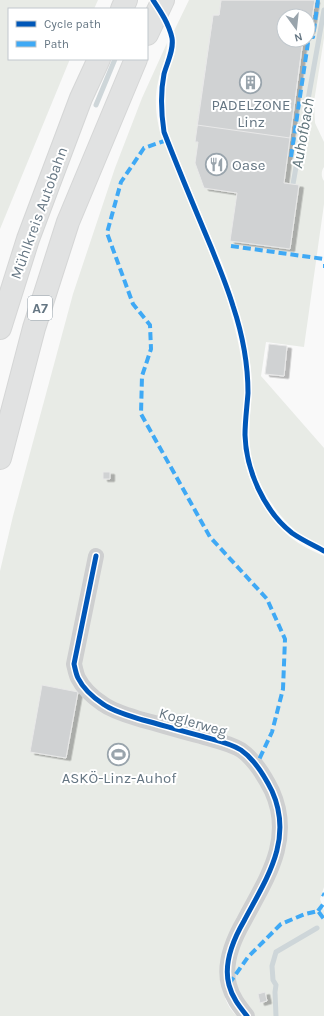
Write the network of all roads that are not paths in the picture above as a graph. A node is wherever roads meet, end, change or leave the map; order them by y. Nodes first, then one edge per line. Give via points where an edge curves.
1 (163, 0) edge
2 (148, 32) edge
3 (99, 60) edge
4 (136, 60) edge
5 (0, 328) edge
6 (0, 458) edge
7 (96, 556) dead end
8 (247, 1016) edge

1 - 2 highway
3 - 5 highway, Mühlkreis Autobahn / A7 via 81,98 28,239
4 - 6 highway, Mühlkreis Autobahn / A7 via 68,222 36,321
7 - 8 street, Koglerweg via 74,664 78,679 104,705 115,710 240,749 256,766 277,804 281,830 279,844 262,887 236,936 228,964 227,976 232,995

